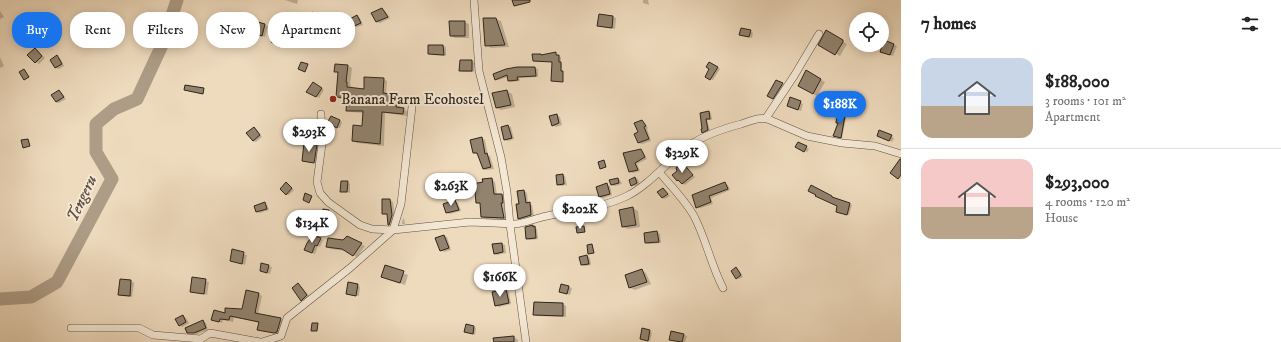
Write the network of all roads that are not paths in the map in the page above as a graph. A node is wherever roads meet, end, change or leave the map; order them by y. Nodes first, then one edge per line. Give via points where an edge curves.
1 (474, 0) edge
2 (819, 34) dead end
3 (412, 107) dead end
4 (321, 114) dead end
5 (766, 118) junction
6 (901, 154) edge
7 (659, 172) junction
8 (510, 225) junction
9 (393, 230) junction
10 (723, 288) dead end
11 (71, 328) dead end
12 (261, 342) edge
13 (526, 342) edge

1 - 8 street via 479,71 501,157
2 - 5 street
3 - 9 street via 401,204
4 - 9 street via 322,144 318,182 320,193 360,226
5 - 6 street via 807,136 875,146
5 - 7 street via 736,125 699,140 678,154
7 - 8 street via 630,194 618,199 590,208
7 - 10 street via 694,216
8 - 9 street via 470,222
8 - 13 street
9 - 12 street via 287,318 281,336
11 - 12 street via 139,328 153,336 201,339 210,333

